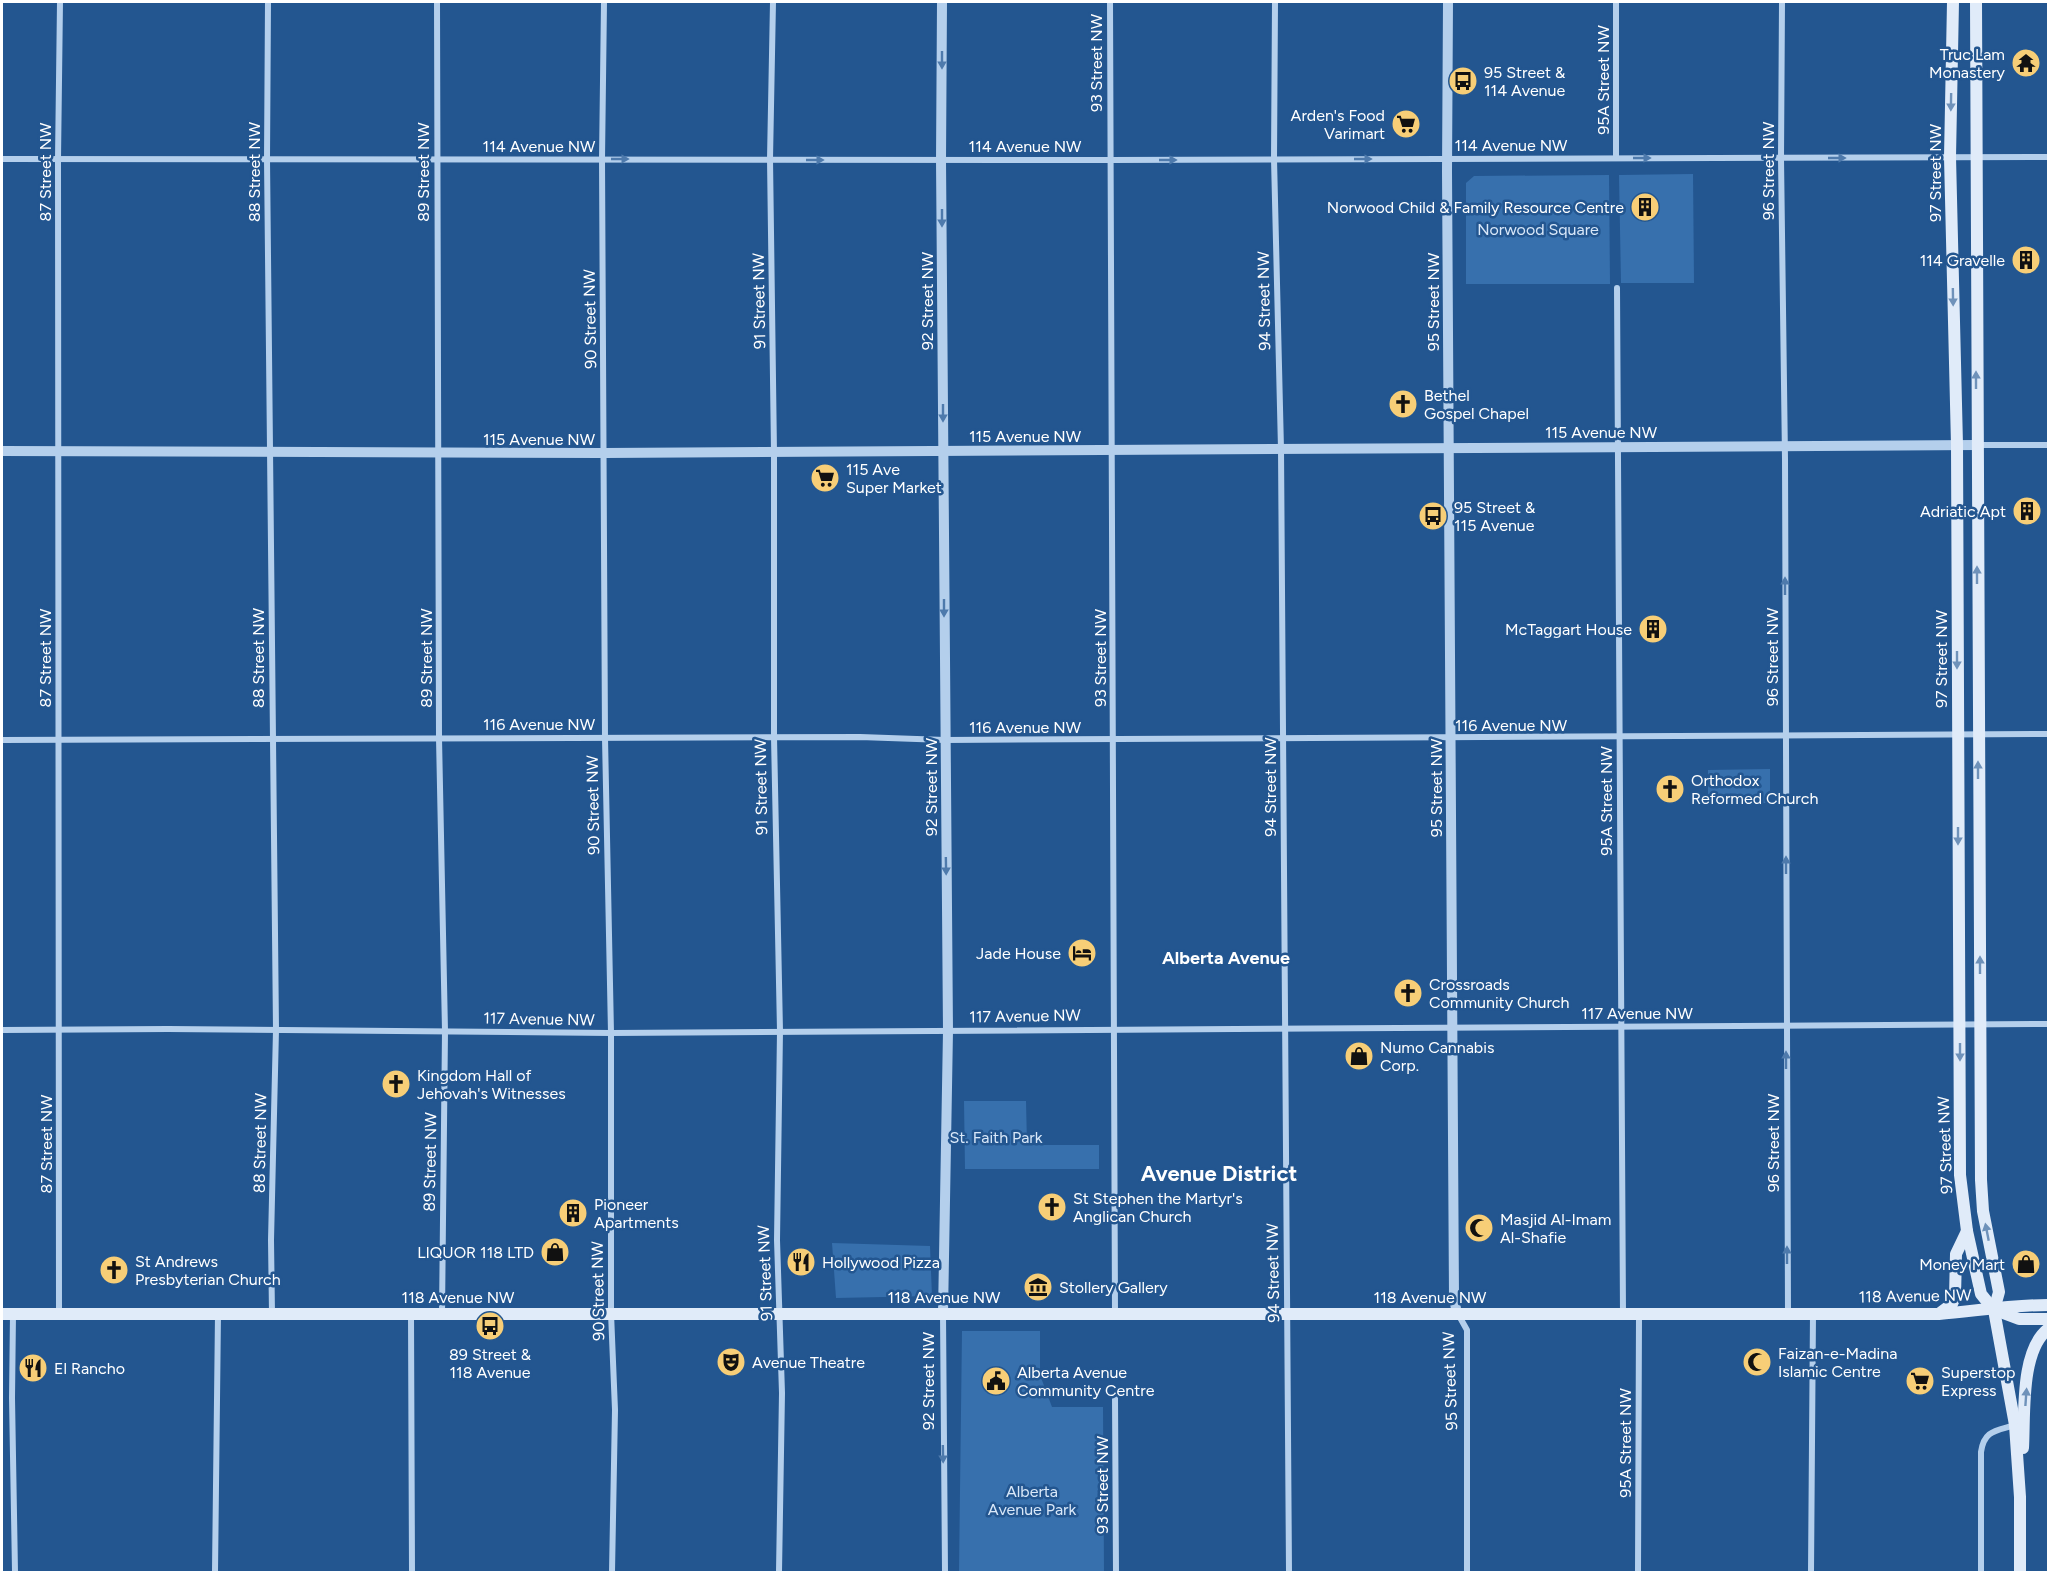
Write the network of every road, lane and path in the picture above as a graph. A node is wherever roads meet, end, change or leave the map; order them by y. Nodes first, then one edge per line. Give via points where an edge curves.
1 (60, 2) edge
2 (268, 2) edge
3 (437, 2) edge
4 (604, 2) edge
5 (773, 2) edge
6 (942, 2) edge
7 (1110, 2) edge
8 (1275, 2) edge
9 (1448, 2) edge
10 (1616, 2) edge
11 (1782, 2) edge
12 (1953, 2) edge
13 (1976, 2) edge
14 (1950, 157) junction
15 (1976, 157) junction
16 (2049, 157) edge
17 (1616, 158) junction
18 (1781, 158) junction
19 (2, 159) edge
20 (58, 159) junction
21 (267, 159) junction
22 (436, 159) junction
23 (602, 159) junction
24 (770, 159) junction
25 (1275, 159) junction
26 (1447, 159) junction
27 (941, 160) junction
28 (1109, 160) junction
29 (1617, 288) dead end
30 (1957, 445) junction
31 (1977, 445) junction
32 (2049, 445) edge
33 (1784, 446) junction
34 (1617, 447) junction
35 (1281, 449) junction
36 (1449, 449) junction
37 (1113, 450) junction
38 (2, 451) edge
39 (58, 451) junction
40 (774, 452) junction
41 (943, 452) junction
42 (270, 453) junction
43 (604, 453) junction
44 (440, 454) junction
45 (2049, 734) edge
46 (1958, 735) junction
47 (1978, 735) junction
48 (774, 737) junction
49 (1786, 737) junction
50 (439, 738) junction
51 (605, 738) junction
52 (1451, 738) junction
53 (1620, 738) junction
54 (272, 739) junction
55 (1283, 739) junction
56 (2, 740) edge
57 (58, 740) junction
58 (945, 740) junction
59 (1114, 740) junction
60 (1960, 1024) junction
61 (1980, 1024) junction
62 (2049, 1024) edge
63 (1786, 1025) junction
64 (1452, 1027) junction
65 (1621, 1027) junction
66 (1284, 1028) junction
67 (1115, 1029) junction
68 (2, 1030) edge
69 (276, 1030) junction
70 (60, 1031) junction
71 (445, 1031) junction
72 (948, 1031) junction
73 (780, 1032) junction
74 (611, 1033) junction
75 (1967, 1231) junction
76 (2049, 1305) edge
77 (1994, 1310) junction
78 (611, 1313) junction
79 (1788, 1313) junction
80 (1813, 1313) junction
81 (7, 1314) edge
82 (59, 1314) junction
83 (218, 1314) junction
84 (272, 1314) junction
85 (411, 1314) junction
86 (442, 1314) junction
87 (779, 1314) junction
88 (943, 1314) junction
89 (1115, 1314) junction
90 (1288, 1314) junction
91 (1457, 1314) junction
92 (1623, 1314) junction
93 (1639, 1314) junction
94 (1939, 1314) junction
95 (2049, 1319) edge
96 (2049, 1329) edge
97 (1114, 1397) dead end
98 (2015, 1425) junction
99 (2020, 1497) junction
100 (15, 1572) edge
101 (214, 1572) edge
102 (412, 1572) edge
103 (612, 1572) edge
104 (779, 1572) edge
105 (945, 1572) edge
106 (1116, 1572) edge
107 (1289, 1572) edge
108 (1467, 1572) edge
109 (1638, 1572) edge
110 (1811, 1572) edge
111 (1981, 1572) edge
112 (2020, 1572) edge

1 - 20 street, 87 Street NW
2 - 21 street, 88 Street NW
3 - 22 street, 89 Street NW
4 - 23 street, 90 Street NW
5 - 24 street, 91 Street NW
6 -> 27 street, 92 Street NW
7 - 28 street, 93 Street NW
8 - 25 street, 94 Street NW
9 - 26 street, 95 Street NW
10 - 17 street, 95A Street NW
11 - 18 street, 96 Street NW
12 -> 14 main road, 97 Street NW
13 - 15 main road, 97 Street NW
14 - 15 street, 114 Avenue NW
18 -> 14 street, 114 Avenue NW
14 -> 30 main road, 97 Street NW
15 - 16 street, 114 Avenue NW
31 -> 15 main road, 97 Street NW
17 -> 18 street, 114 Avenue NW
17 - 26 street, 114 Avenue NW
18 - 33 street, 96 Street NW
19 - 20 street, 114 Avenue NW
20 - 21 street, 114 Avenue NW
20 - 39 street, 87 Street NW
21 - 22 street, 114 Avenue NW
21 - 42 street, 88 Street NW
22 - 23 street, 114 Avenue NW
22 - 44 street, 89 Street NW
23 -> 24 street, 114 Avenue NW
23 - 43 street, 90 Street NW
24 -> 27 street, 114 Avenue NW
24 - 40 street, 91 Street NW
25 -> 26 street, 114 Avenue NW
28 -> 25 street, 114 Avenue NW
25 - 35 street, 94 Street NW
26 - 36 street, 95 Street NW
27 - 28 street, 114 Avenue NW
27 -> 41 street, 92 Street NW
28 - 37 street, 93 Street NW
29 - 34 street, 95A Street NW
30 - 31 street, 115 Avenue NW
30 - 33 street, 115 Avenue NW
30 -> 46 main road, 97 Street NW
31 - 32 street, 115 Avenue NW
47 -> 31 main road, 97 Street NW
33 - 34 street, 115 Avenue NW
49 -> 33 street, 96 Street NW
34 - 36 street, 115 Avenue NW
34 - 53 street, 95A Street NW
35 - 36 street, 115 Avenue NW
35 - 37 street, 115 Avenue NW
35 - 55 street, 94 Street NW
36 - 52 street, 95 Street NW
37 - 41 street, 115 Avenue NW
37 - 59 street, 93 Street NW
38 - 39 street, 115 Avenue NW
39 - 42 street, 115 Avenue NW
39 - 57 street, 87 Street NW
40 - 41 street, 115 Avenue NW
40 - 43 street, 115 Avenue NW
40 - 48 street, 91 Street NW
41 -> 58 street, 92 Street NW
42 - 44 street, 115 Avenue NW
42 - 54 street, 88 Street NW
43 - 44 street, 115 Avenue NW
43 - 51 street, 90 Street NW
44 - 50 street, 89 Street NW
45 - 47 street, 116 Avenue NW
46 - 47 street, 116 Avenue NW
46 - 49 street, 116 Avenue NW
46 -> 60 main road, 97 Street NW
61 -> 47 main road, 97 Street NW
48 - 51 street, 116 Avenue NW
48 - 58 street, 116 Avenue NW
48 - 73 street, 91 Street NW
49 - 53 street, 116 Avenue NW
63 -> 49 street, 96 Street NW
50 - 51 street, 116 Avenue NW
50 - 54 street, 116 Avenue NW
50 - 71 street, 89 Street NW
51 - 74 street, 90 Street NW
52 - 53 street, 116 Avenue NW
52 - 55 street, 116 Avenue NW
52 - 64 street, 95 Street NW
53 - 65 street, 95A Street NW
54 - 57 street, 116 Avenue NW
54 - 69 street, 88 Street NW
55 - 59 street, 116 Avenue NW
55 - 66 street, 94 Street NW
56 - 57 street, 116 Avenue NW
57 - 70 street, 87 Street NW
58 - 59 street, 116 Avenue NW
58 -> 72 street, 92 Street NW
59 - 67 street, 93 Street NW
60 - 61 street, 117 Avenue NW
60 - 63 street, 117 Avenue NW
60 -> 75 main road, 97 Street NW via 1960,1175
61 - 62 street, 117 Avenue NW
77 -> 61 main road, 97 Street NW via 1999,1292 1981,1180
63 - 65 street, 117 Avenue NW
79 -> 63 street, 96 Street NW
64 - 65 street, 117 Avenue NW
64 - 66 street, 117 Avenue NW
64 - 91 street, 95 Street NW
65 - 92 street, 95A Street NW
66 - 67 street, 117 Avenue NW
66 - 90 street, 94 Street NW
67 - 72 street, 117 Avenue NW
67 - 89 street, 93 Street NW
68 - 70 street, 117 Avenue NW
69 - 70 street, 117 Avenue NW
69 - 71 street, 117 Avenue NW
69 - 84 street, 88 Street NW
70 - 82 street, 87 Street NW
71 - 74 street, 117 Avenue NW
71 - 86 street, 89 Street NW
72 - 73 street, 117 Avenue NW
72 - 88 street, 92 Street NW
73 - 74 street, 117 Avenue NW
73 - 87 street, 91 Street NW
74 - 78 street, 90 Street NW
75 - 77 main road, 97 Street NW via 1981,1294
75 - 94 main road via 1956,1254 1955,1297
76 - 77 main road, 118 Avenue NW
77 - 94 main road, 118 Avenue NW
77 - 95 main road, 118 Avenue NW via 2019,1319
77 - 98 main road, 97 Street NW
78 - 86 main road, 118 Avenue NW
78 - 87 main road, 118 Avenue NW
78 - 103 street, 90 Street NW via 615,1410
79 - 80 main road, 118 Avenue NW
79 - 93 main road, 118 Avenue NW
80 - 94 main road, 118 Avenue NW
80 - 110 street
81 - 82 main road, 118 Avenue NW
81 - 100 street
82 - 83 main road, 118 Avenue NW
83 - 84 main road, 118 Avenue NW
83 - 101 street
84 - 85 main road, 118 Avenue NW
85 - 86 main road, 118 Avenue NW
85 - 102 street
87 - 88 main road, 118 Avenue NW
87 - 104 street, 91 Street NW
88 - 89 main road, 118 Avenue NW
88 -> 105 street, 92 Street NW
89 - 90 main road, 118 Avenue NW
90 - 91 main road, 118 Avenue NW
90 - 107 street, 94 Street NW
91 - 92 main road, 118 Avenue NW
91 - 108 street, 95 Street NW via 1467,1330
92 - 93 main road, 118 Avenue NW
93 - 109 street, 95A Street NW
99 -> 96 main road via 2028,1365 2036,1343
97 - 106 street, 93 Street NW
98 - 99 main road, 97 Street NW
98 - 111 street via 1989,1433 1983,1440
99 - 112 main road, 97 Street NW

